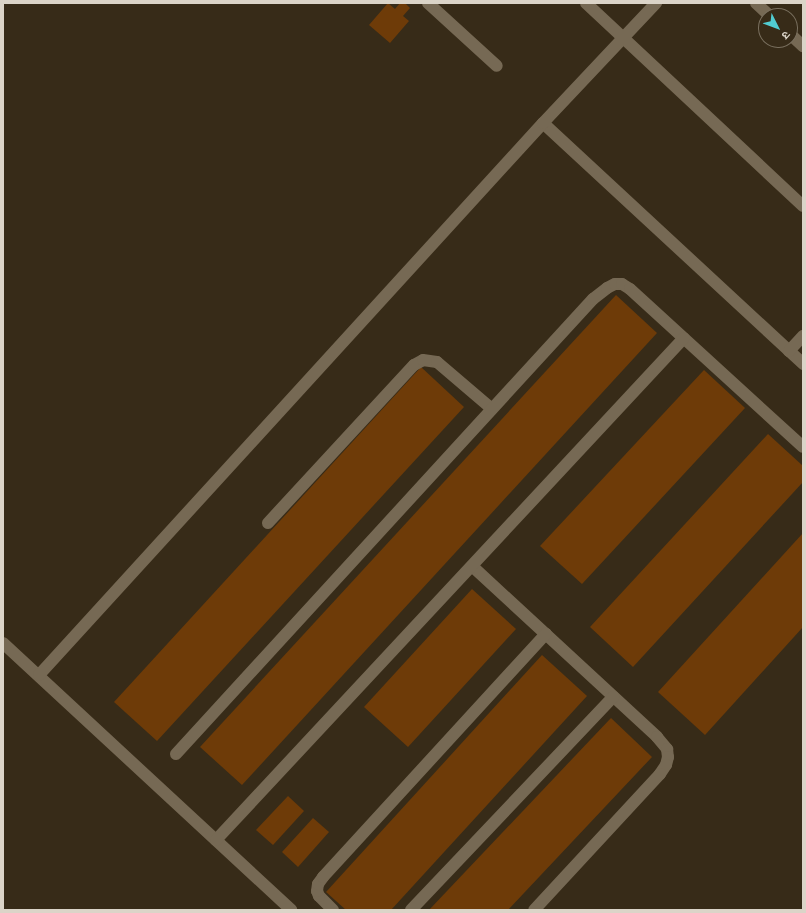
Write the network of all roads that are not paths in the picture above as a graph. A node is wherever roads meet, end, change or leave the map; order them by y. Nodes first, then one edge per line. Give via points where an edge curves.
1 (428, 3) edge
2 (586, 3) edge
3 (656, 3) edge
4 (623, 38) junction
5 (497, 66) dead end
6 (543, 123) junction
7 (803, 206) edge
8 (803, 336) edge
9 (684, 338) junction
10 (789, 351) junction
11 (803, 364) edge
12 (492, 409) junction
13 (803, 447) edge
14 (268, 523) dead end
15 (472, 566) junction
16 (546, 634) junction
17 (3, 642) edge
18 (39, 675) junction
19 (614, 696) junction
20 (176, 754) dead end
21 (216, 840) junction
22 (291, 910) edge
23 (333, 910) edge
24 (411, 910) edge
25 (534, 910) edge

1 - 5 street
2 - 4 street
3 - 4 street
4 - 6 street
4 - 7 street
6 - 10 street
6 - 18 street
8 - 10 street
9 - 12 street via 630,288 615,284 593,299
9 - 13 street
9 - 15 street
10 - 11 street
12 - 14 street via 437,362 424,360 414,365
12 - 20 street
15 - 16 street
15 - 21 street
16 - 19 street
16 - 23 street via 323,877 318,884 319,896
17 - 18 street
18 - 21 street
19 - 24 street
19 - 25 street via 667,749 666,765
21 - 22 street

